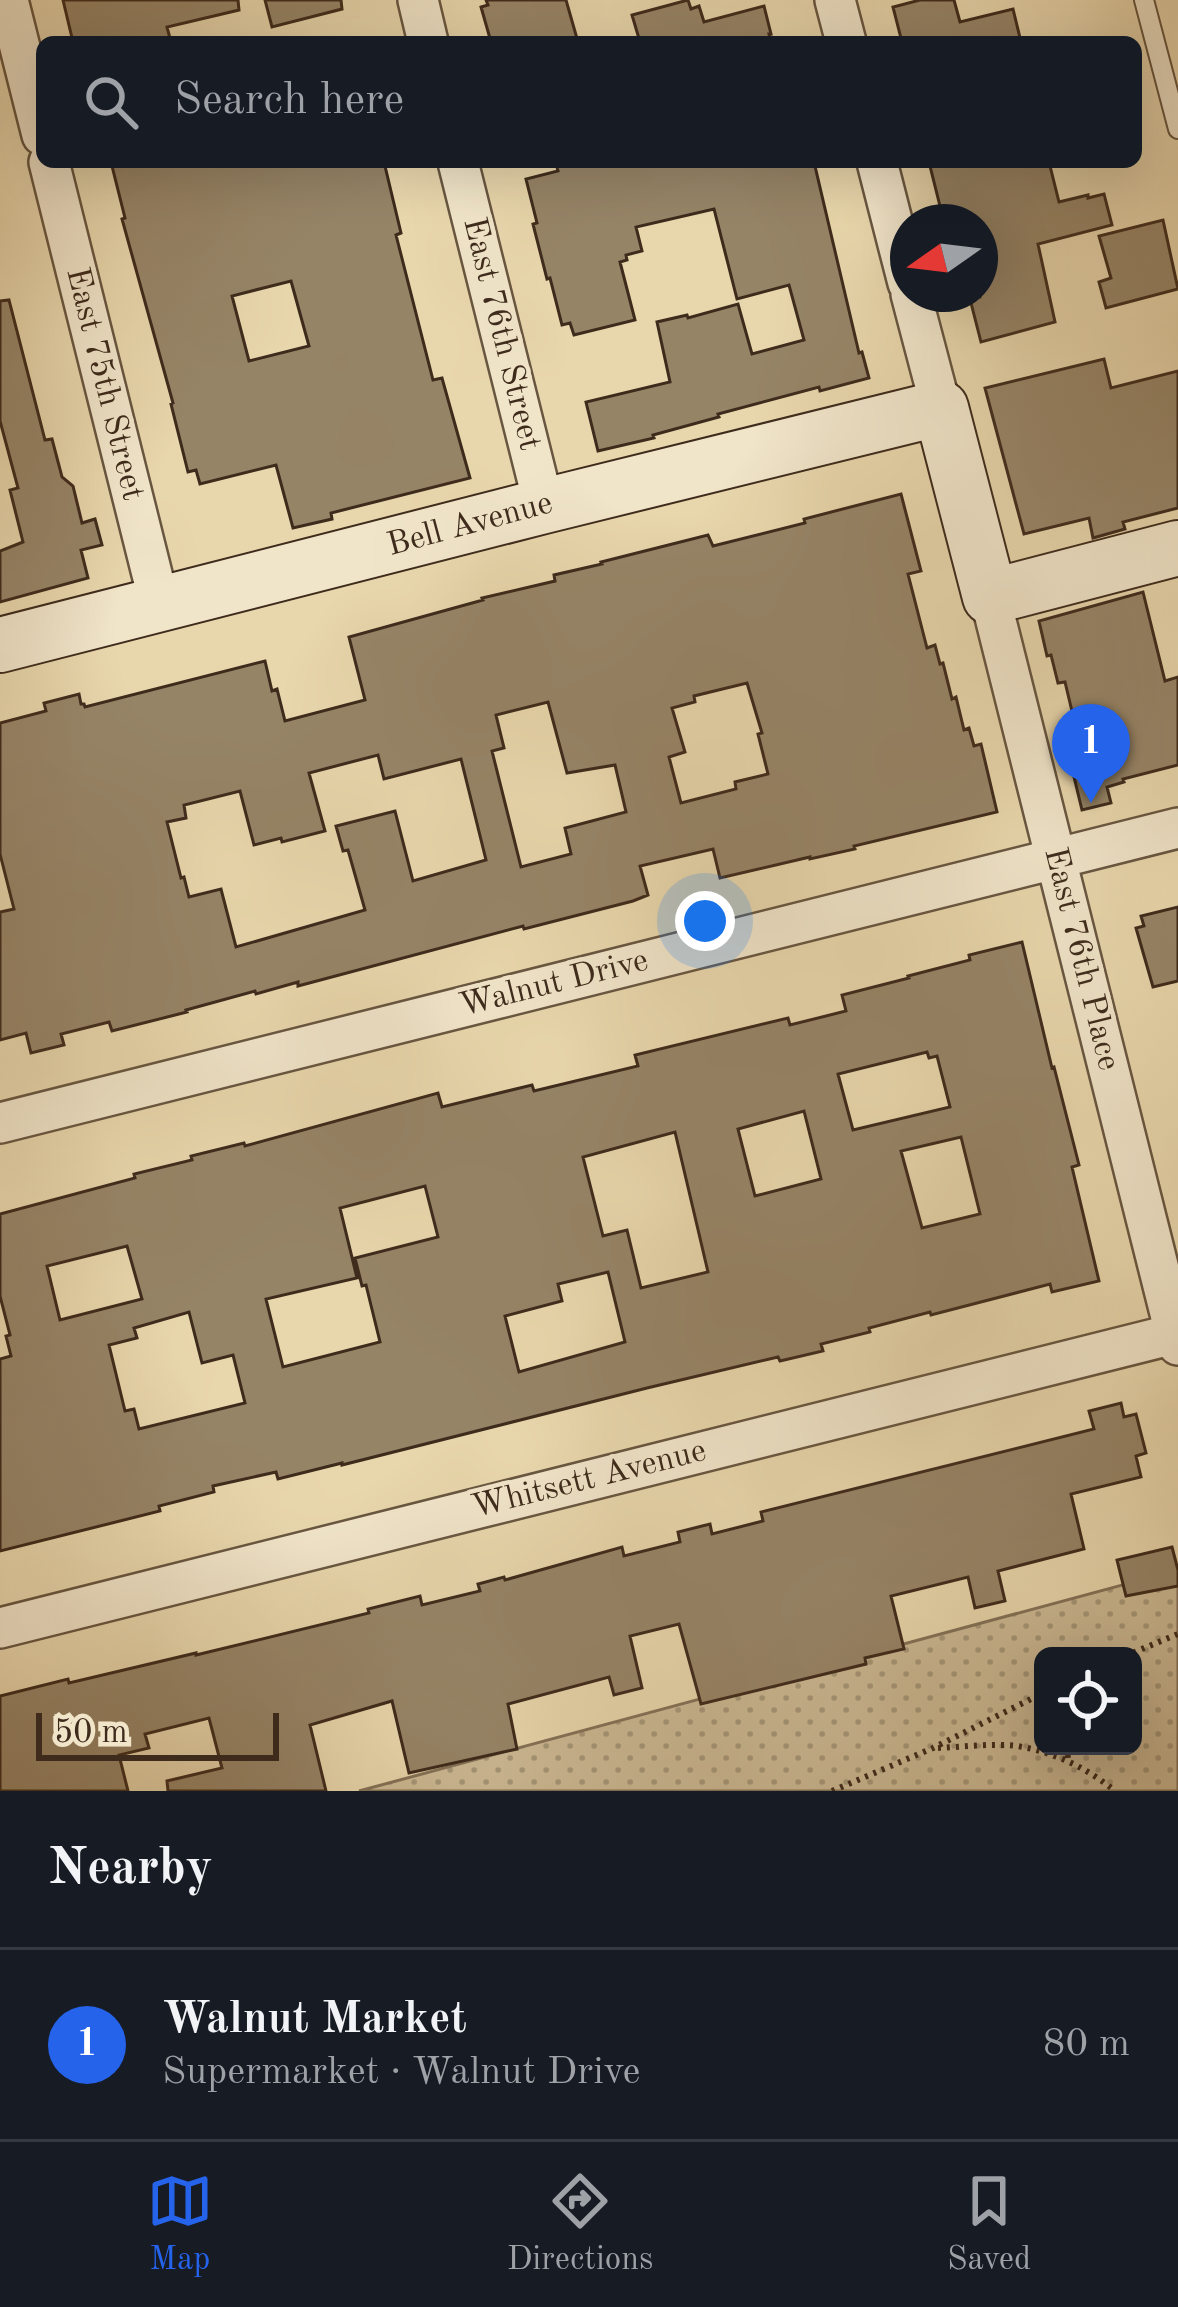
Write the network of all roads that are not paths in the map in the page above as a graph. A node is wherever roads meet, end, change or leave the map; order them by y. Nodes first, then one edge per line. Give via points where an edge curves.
1 (8, 0) edge
2 (418, 0) edge
3 (835, 0) edge
4 (1144, 0) edge
5 (427, 36) edge
6 (844, 36) edge
7 (36, 111) edge
8 (1178, 129) edge
9 (50, 168) edge
10 (460, 168) edge
11 (879, 168) edge
12 (890, 213) edge
13 (916, 312) edge
14 (940, 409) junction
15 (544, 506) junction
16 (1178, 548) edge
17 (990, 597) junction
18 (160, 606) junction
19 (0, 645) edge
20 (1178, 828) edge
21 (1055, 859) junction
22 (0, 1124) edge
23 (1177, 1337) edge
24 (0, 1628) edge

1 - 7 street
2 - 5 street
3 - 6 street
4 - 8 lane
9 - 18 street, East 75th Street
10 - 15 street, East 76th Street
11 - 12 street
13 - 14 street, East 76th Place
14 - 15 street, Bell Avenue
14 - 17 street, East 76th Place
15 - 18 street, Bell Avenue
16 - 17 street
17 - 21 street, East 76th Place
18 - 19 street, Bell Avenue
20 - 21 street, Walnut Drive
21 - 22 street, Walnut Drive
21 - 23 street, East 76th Place
23 - 24 street, Whitsett Avenue

